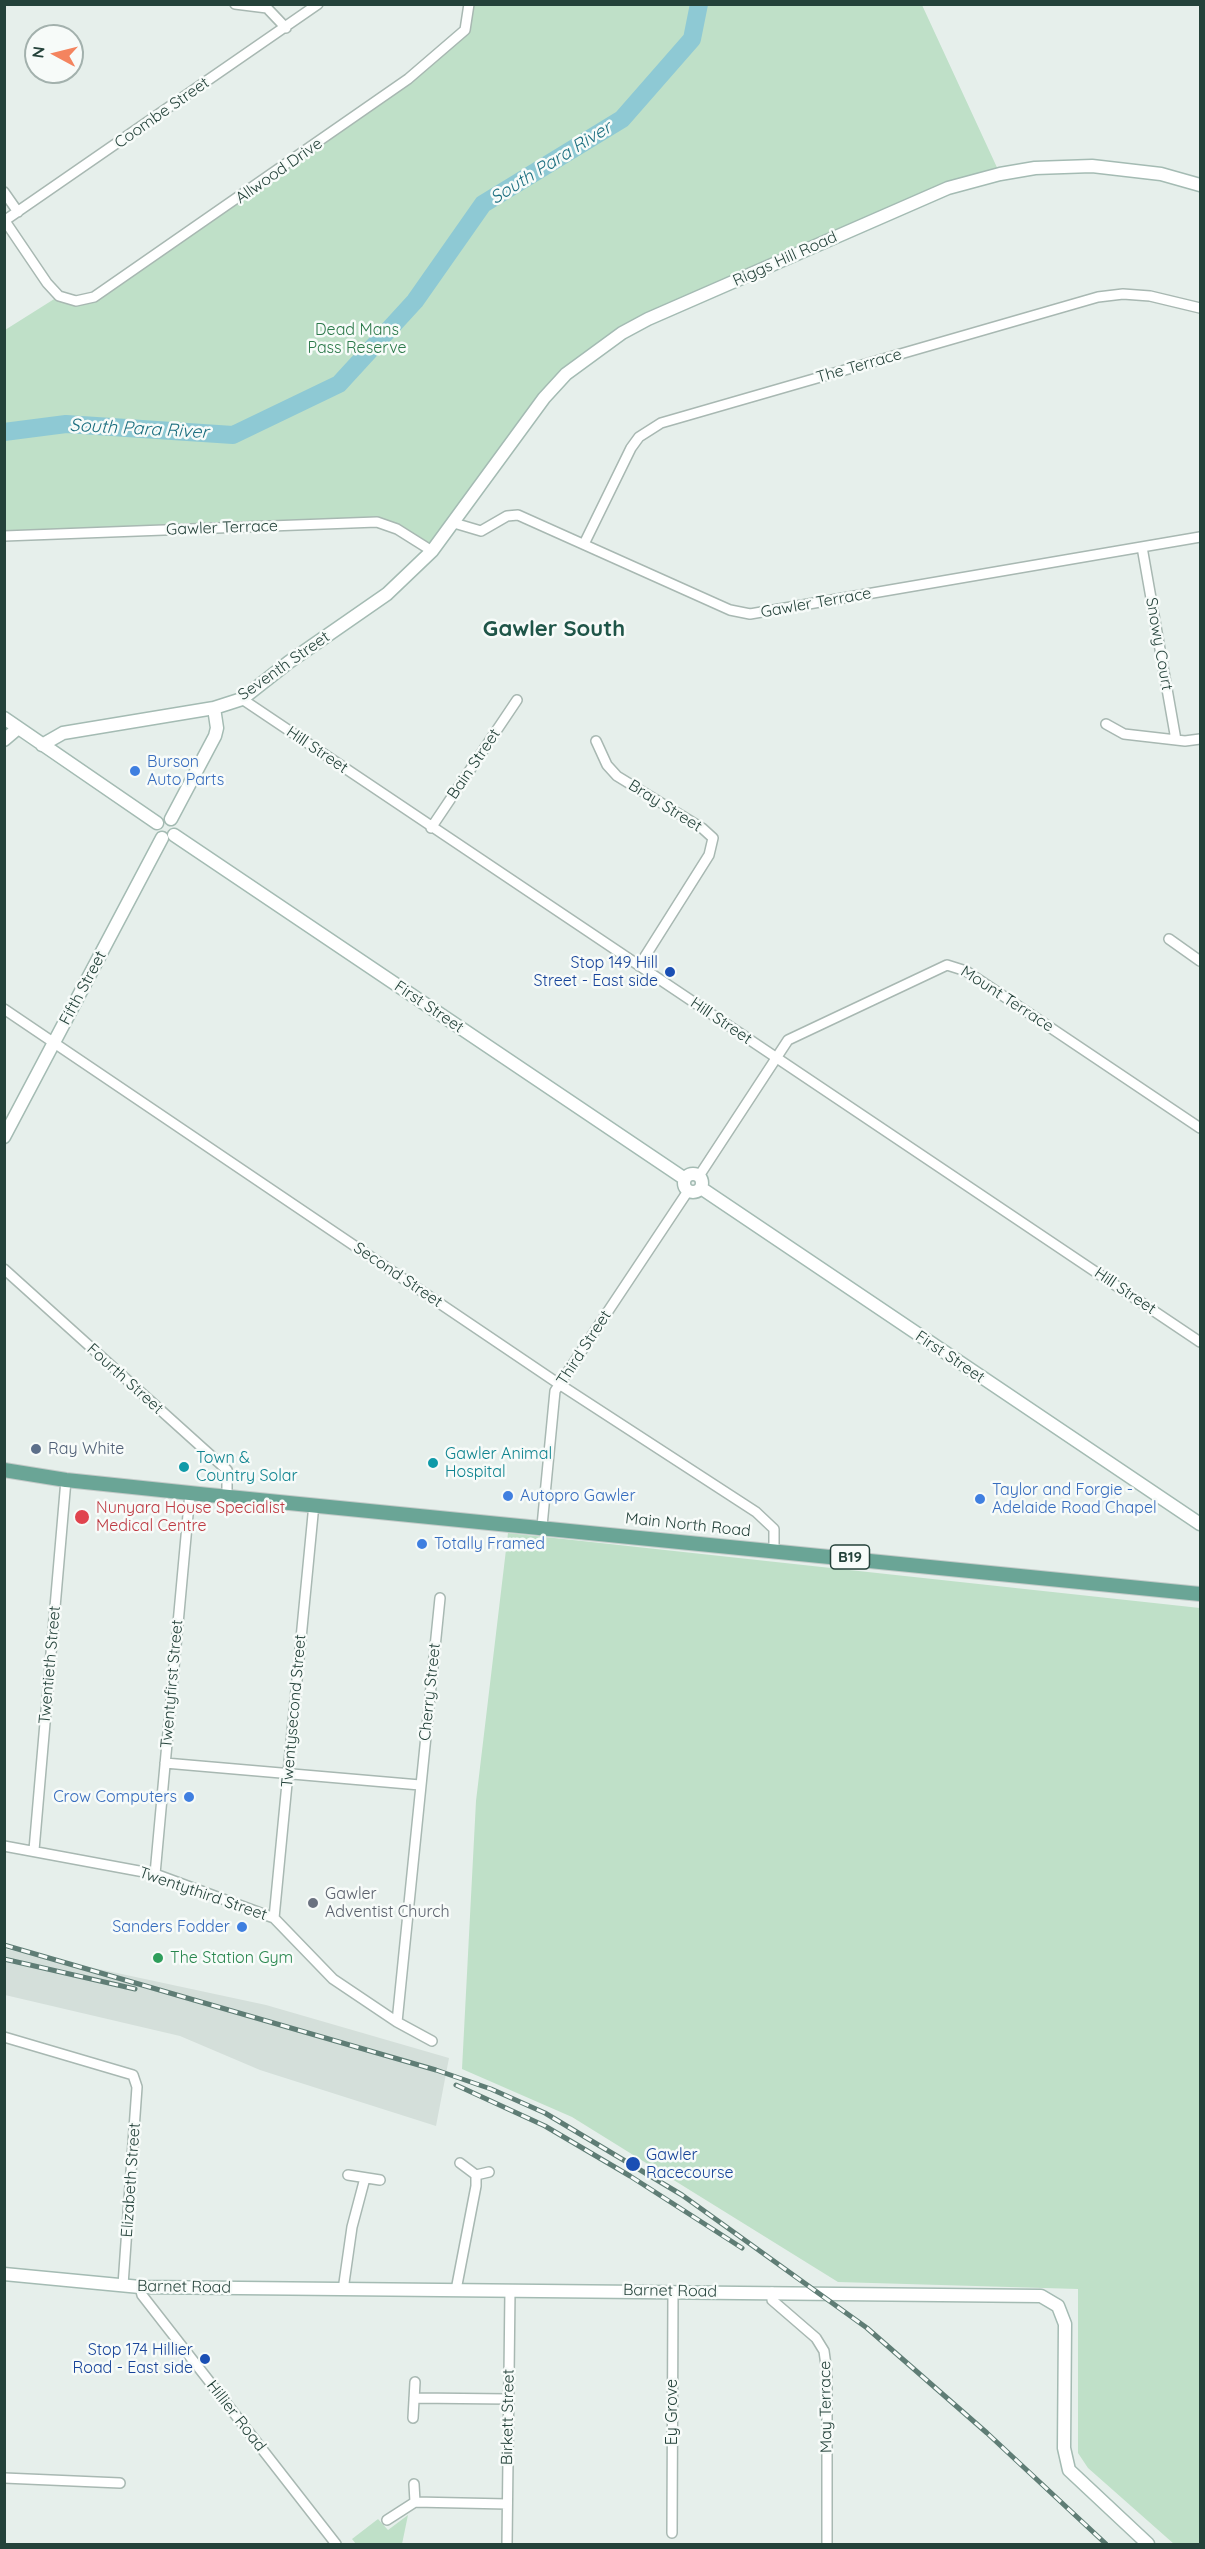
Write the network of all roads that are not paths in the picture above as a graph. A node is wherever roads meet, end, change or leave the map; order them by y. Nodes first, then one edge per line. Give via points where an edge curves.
1 (235, 4) edge
2 (318, 4) edge
3 (470, 4) edge
4 (285, 28) junction
5 (1200, 185) edge
6 (4, 192) edge
7 (18, 212) junction
8 (5, 221) edge
9 (1200, 308) edge
10 (454, 523) junction
11 (4, 536) edge
12 (1200, 537) edge
13 (584, 544) junction
14 (1142, 547) junction
15 (432, 551) junction
16 (242, 699) junction
17 (517, 700) dead end
18 (214, 708) junction
19 (4, 718) edge
20 (1106, 724) dead end
21 (17, 729) junction
22 (1200, 739) edge
23 (4, 740) edge
24 (1176, 740) junction
25 (596, 741) dead end
26 (42, 745) junction
27 (171, 819) junction
28 (157, 823) junction
29 (431, 828) junction
30 (168, 836) junction
31 (1169, 939) dead end
32 (1200, 961) edge
33 (639, 966) junction
34 (4, 1009) edge
35 (54, 1043) junction
36 (775, 1058) junction
37 (1200, 1128) edge
38 (4, 1137) edge
39 (696, 1185) junction
40 (4, 1269) edge
41 (1200, 1342) edge
42 (559, 1384) junction
43 (4, 1470) edge
44 (4, 1478) edge
45 (66, 1480) junction
46 (189, 1493) junction
47 (227, 1497) junction
48 (314, 1504) junction
49 (1200, 1524) edge
50 (542, 1526) junction
51 (774, 1550) junction
52 (1200, 1594) edge
53 (440, 1598) dead end
54 (165, 1763) junction
55 (288, 1774) junction
56 (420, 1785) junction
57 (4, 1846) edge
58 (34, 1850) junction
59 (155, 1874) junction
60 (274, 1918) junction
61 (397, 2022) junction
62 (4, 2037) edge
63 (432, 2041) dead end
64 (460, 2163) dead end
65 (489, 2172) dead end
66 (348, 2175) dead end
67 (476, 2175) junction
68 (365, 2178) junction
69 (380, 2180) dead end
70 (4, 2274) edge
71 (123, 2285) junction
72 (140, 2287) junction
73 (343, 2290) junction
74 (456, 2290) junction
75 (510, 2290) junction
76 (673, 2291) junction
77 (772, 2292) junction
78 (415, 2382) dead end
79 (414, 2398) junction
80 (508, 2399) junction
81 (413, 2418) dead end
82 (4, 2478) edge
83 (120, 2482) dead end
84 (414, 2484) dead end
85 (415, 2502) junction
86 (507, 2504) junction
87 (387, 2520) dead end
88 (672, 2533) dead end
89 (336, 2544) edge
90 (507, 2544) edge
91 (827, 2544) edge
92 (1149, 2544) edge

1 - 4 street via 267,8
2 - 4 street, Coombe Street
3 - 8 street, Allwood Drive via 465,30 369,108 105,291 76,300 59,296
4 - 7 street, Coombe Street
5 - 10 street, Riggs Hill Road via 1138,170 1079,165 1035,168 986,178 938,192 648,319 566,374 544,398
6 - 7 street
7 - 8 street, Coombe Street
9 - 13 street, The Terrace via 1150,296 1098,297 661,423 639,437 631,448
10 - 13 street, Gawler Terrace via 481,531 507,516 518,515
10 - 15 street, Seventh Street
11 - 15 street, Gawler Terrace via 377,522 397,529
12 - 14 street, Gawler Terrace
13 - 14 street, Gawler Terrace via 730,610 750,614
14 - 24 street, Snowy Court
15 - 16 street, Seventh Street via 387,594
16 - 18 street, Seventh Street
16 - 29 street, Hill Street
17 - 29 street, Bain Street
18 - 26 street, Seventh Street via 63,733
18 - 27 street via 215,736
19 - 21 street
20 - 24 street via 1124,734
21 - 23 street
21 - 26 street
22 - 24 street
25 - 33 street, Bray Street via 617,776 713,838 709,855
26 - 28 street
27 - 28 street
27 - 30 street via 176,828
28 - 30 street via 156,832
29 - 33 street, Hill Street
30 - 35 street, Fifth Street
30 - 39 street, First Street via 685,1179 691,1174
31 - 32 street
33 - 36 street, Hill Street
34 - 35 street, Second Street
35 - 38 street, Fifth Street
35 - 42 street, Second Street
36 - 37 street, Mount Terrace via 788,1040 927,973 954,966
36 - 39 street, Third Street
36 - 41 street, Hill Street
39 - 42 street, Third Street
39 - 49 street, First Street
40 - 47 street, Fourth Street via 227,1470
42 - 50 street, Third Street via 555,1391
42 - 51 street, Second Street via 768,1520 774,1529
43 - 45 main road, B19
44 - 45 main road, B19
45 - 46 main road, Main North Road / B19
45 - 58 street, Twentieth Street
46 - 47 main road, Main North Road / B19
46 - 54 street, Twentyfirst Street
47 - 48 main road, Main North Road / B19
48 - 50 main road, Main North Road / B19
48 - 55 street, Twentysecond Street
50 - 51 main road, Main North Road / B19
51 - 52 main road, Main North Road / B19
53 - 56 street, Cherry Street
54 - 55 street
54 - 59 street, Twentyfirst Street
55 - 56 street
55 - 60 street, Twentysecond Street
56 - 61 street, Cherry Street
57 - 58 street, Twentythird Street
58 - 59 street, Twentythird Street
59 - 60 street, Twentythird Street
60 - 61 street, Twentythird Street via 333,1980
61 - 63 street, Twentythird Street
62 - 71 street, Elizabeth Street via 133,2075 137,2086
64 - 67 street
65 - 67 street
66 - 68 street
67 - 74 street via 475,2200
68 - 69 street
68 - 73 street via 350,2236
70 - 71 street, Barnet Road
71 - 72 street, Barnet Road
72 - 73 street, Barnet Road
72 - 89 street, Hillier Road via 142,2295
73 - 74 street, Barnet Road
74 - 75 street, Barnet Road
75 - 76 street, Barnet Road
75 - 80 street, Birkett Street
76 - 77 street, Barnet Road
76 - 88 street, Ey Grove
77 - 91 street, May Terrace via 772,2300 816,2338 824,2351
77 - 92 street, Barnet Road via 1033,2295 1050,2299 1060,2309 1065,2324 1064,2448 1069,2470
78 - 79 street
79 - 80 street
79 - 81 street
80 - 86 street, Birkett Street
82 - 83 street
84 - 85 street
85 - 86 street
85 - 87 street
86 - 90 street, Birkett Street

